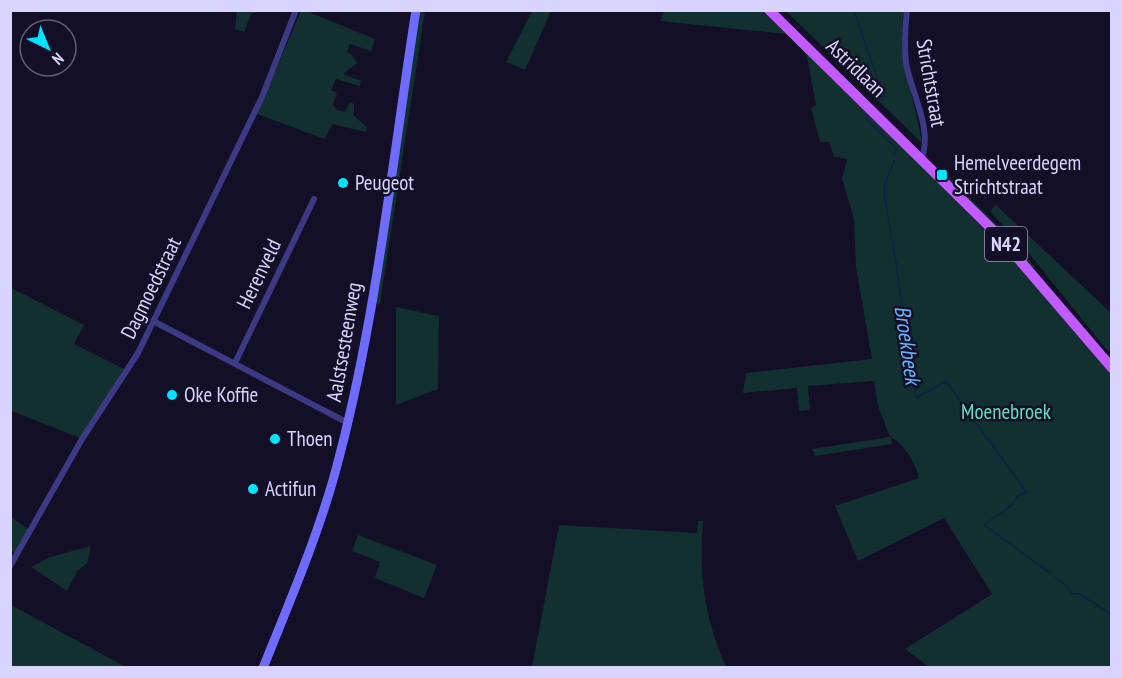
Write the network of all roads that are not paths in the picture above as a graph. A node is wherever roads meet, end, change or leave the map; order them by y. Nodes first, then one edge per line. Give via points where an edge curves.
1 (296, 10) edge
2 (416, 10) edge
3 (769, 10) edge
4 (907, 10) edge
5 (921, 160) junction
6 (314, 199) dead end
7 (153, 321) junction
8 (235, 363) junction
9 (1112, 368) edge
10 (348, 423) junction
11 (10, 566) edge
12 (263, 668) edge

1 - 7 street, Dagmoedstraat via 262,98
2 - 10 main road, Aalstsesteenweg
3 - 5 main road, Astridlaan / N42
4 - 5 street, Strichtstraat via 905,49 923,126
5 - 9 main road, N42 via 998,235
6 - 8 street, Herenveld
7 - 8 street
7 - 11 street, Dagmoedstraat via 138,353 82,439
8 - 10 street
10 - 12 main road, Aalstsesteenweg via 320,521

